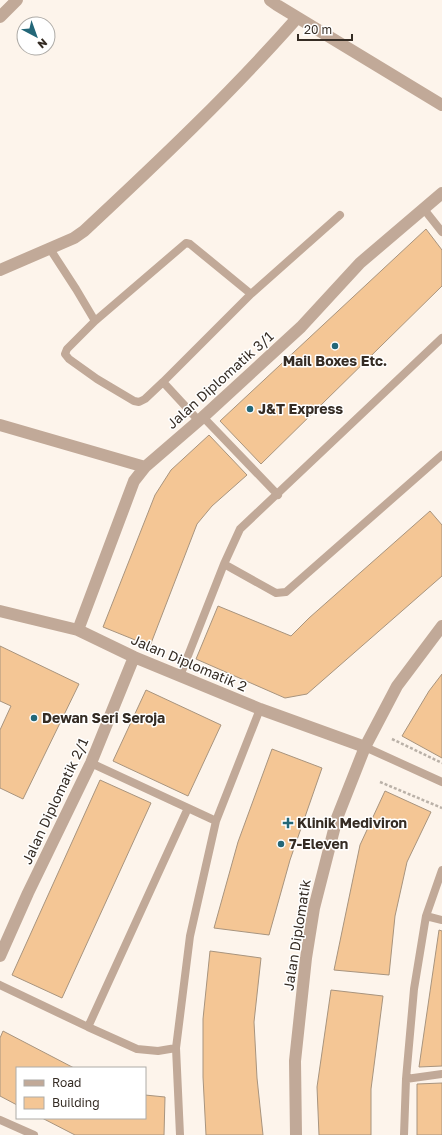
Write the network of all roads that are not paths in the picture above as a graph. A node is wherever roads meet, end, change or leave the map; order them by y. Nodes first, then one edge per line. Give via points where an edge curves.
1 (17, 0) edge
2 (270, 0) edge
3 (0, 17) edge
4 (297, 18) junction
5 (442, 105) edge
6 (442, 193) edge
7 (424, 208) junction
8 (340, 215) dead end
9 (442, 232) edge
10 (50, 249) junction
11 (0, 270) edge
12 (251, 294) junction
13 (95, 321) junction
14 (442, 338) edge
15 (163, 382) junction
16 (201, 419) junction
17 (0, 425) edge
18 (442, 455) edge
19 (145, 467) junction
20 (278, 495) junction
21 (224, 564) junction
22 (0, 611) edge
23 (442, 626) edge
24 (78, 630) junction
25 (134, 657) junction
26 (180, 676) junction
27 (260, 709) junction
28 (365, 747) junction
29 (91, 763) junction
30 (442, 782) edge
31 (188, 808) junction
32 (216, 821) junction
33 (442, 870) edge
34 (426, 916) junction
35 (442, 920) edge
36 (0, 956) edge
37 (0, 985) edge
38 (88, 1027) junction
39 (176, 1048) junction
40 (442, 1074) edge
41 (406, 1079) junction
42 (0, 1120) edge
43 (34, 1135) edge
44 (180, 1135) edge
45 (296, 1135) edge
46 (404, 1135) edge

1 - 3 street
2 - 4 street
4 - 5 street
4 - 10 street via 258,62 172,149 84,231
6 - 7 street, Jalan Diplomatik 3/1
7 - 9 lane
7 - 16 street, Jalan Diplomatik 3/1 via 360,263 301,327
8 - 12 lane
10 - 11 street
10 - 13 lane
12 - 13 lane via 186,243
12 - 15 lane
13 - 15 lane via 67,349 65,354 69,359 134,401 145,399
14 - 20 lane
15 - 16 lane
16 - 19 street, Jalan Diplomatik 3/1
16 - 20 lane
17 - 19 street
18 - 21 lane via 286,592 276,593
19 - 24 street, Jalan Diplomatik 3/1 via 134,481
20 - 21 lane via 240,529
21 - 26 lane
22 - 24 street, Jalan Diplomatik 2
23 - 28 street, Jalan Diplomatik via 397,686
24 - 25 street, Jalan Diplomatik 2
25 - 26 street, Jalan Diplomatik 2
25 - 29 street, Jalan Diplomatik 2/1
26 - 27 street, Jalan Diplomatik 2
27 - 28 street, Jalan Diplomatik 2
27 - 32 lane
28 - 30 lane
28 - 45 street, Jalan Diplomatik via 337,818 314,908 295,1061
29 - 31 lane
29 - 36 street, Jalan Diplomatik 2/1
31 - 32 lane
31 - 38 lane
32 - 39 lane via 190,936
33 - 34 lane
34 - 35 lane
34 - 41 lane via 414,990
37 - 38 lane
38 - 39 lane via 137,1049 158,1051
39 - 44 lane
40 - 41 lane
41 - 46 lane
42 - 43 lane

